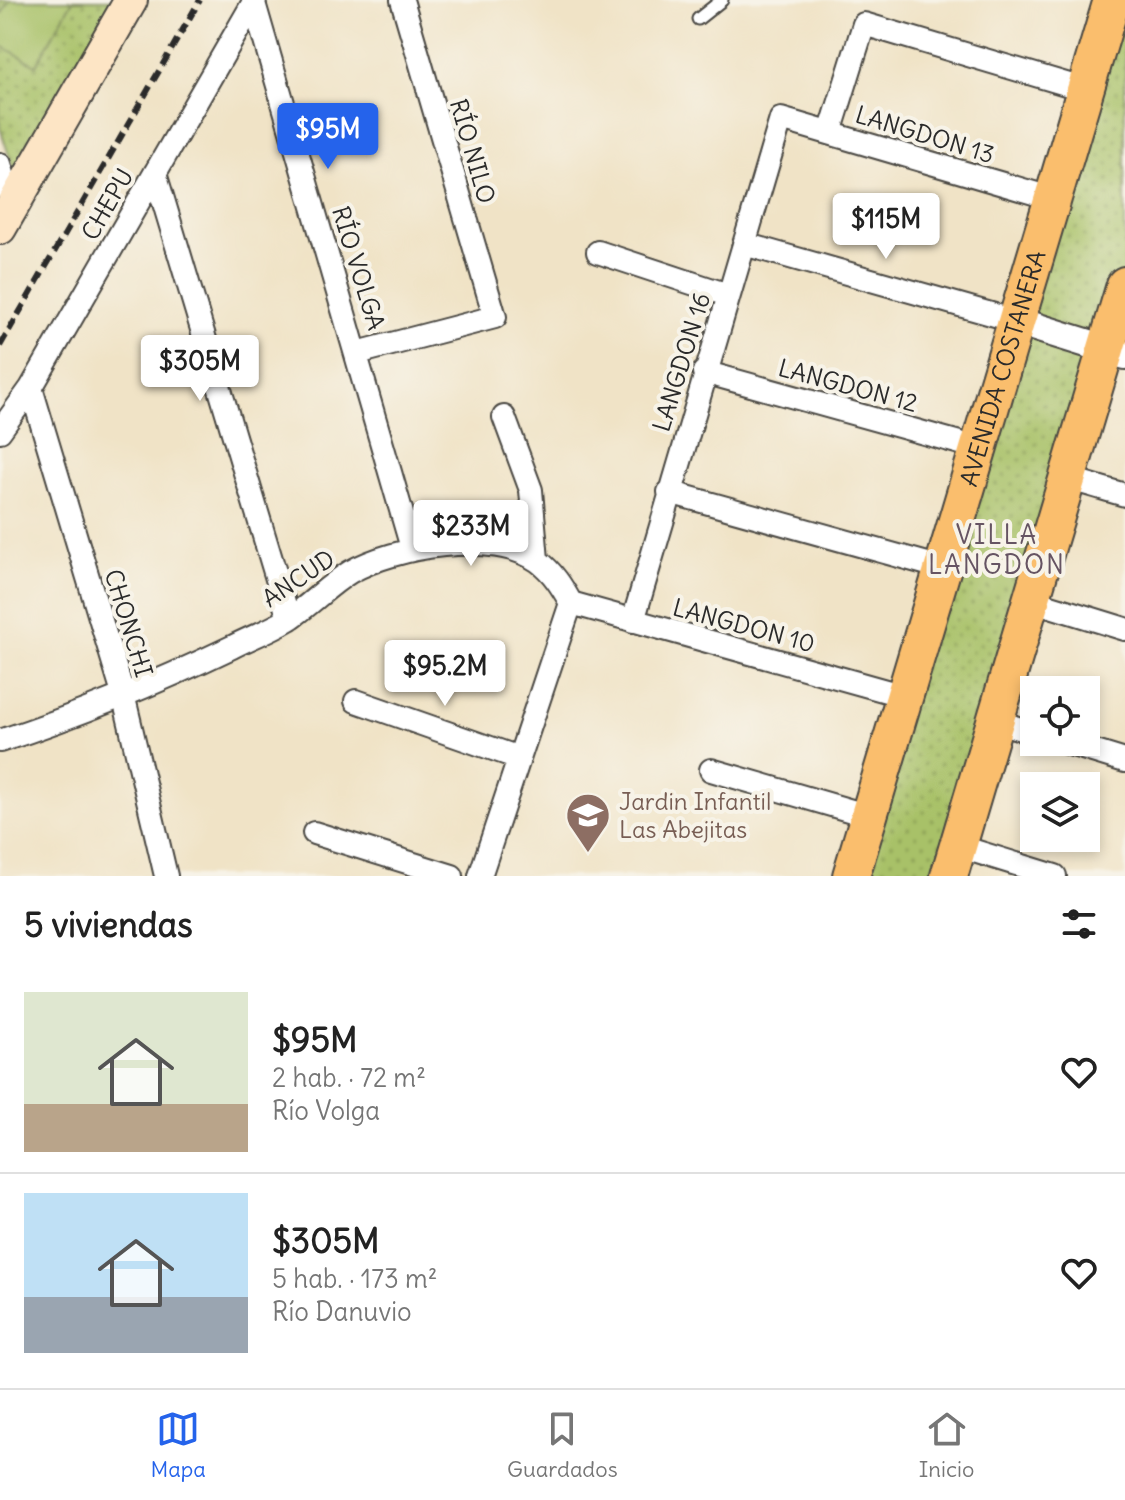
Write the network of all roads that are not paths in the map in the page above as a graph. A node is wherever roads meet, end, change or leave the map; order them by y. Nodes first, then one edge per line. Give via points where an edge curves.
1 (131, 0) edge
2 (402, 0) edge
3 (722, 0) edge
4 (1112, 0) edge
5 (254, 1) edge
6 (698, 19) dead end
7 (1086, 90) junction
8 (781, 119) joint
9 (830, 133) junction
10 (0, 164) edge
11 (155, 173) junction
12 (1054, 199) junction
13 (6, 218) edge
14 (744, 244) junction
15 (598, 252) dead end
16 (1125, 285) edge
17 (728, 295) junction
18 (1016, 321) junction
19 (1116, 352) edge
20 (357, 353) junction
21 (704, 372) junction
22 (31, 388) junction
23 (504, 417) dead end
24 (0, 431) edge
25 (978, 448) junction
26 (1067, 478) junction
27 (669, 492) junction
28 (1125, 495) edge
29 (412, 548) junction
30 (537, 560) junction
31 (942, 568) junction
32 (1031, 600) junction
33 (571, 603) junction
34 (289, 619) junction
35 (633, 621) junction
36 (1125, 629) edge
37 (123, 694) junction
38 (904, 696) junction
39 (356, 701) dead end
40 (995, 721) junction
41 (1020, 729) edge
42 (0, 741) edge
43 (1100, 753) edge
44 (519, 758) junction
45 (1125, 761) edge
46 (711, 770) dead end
47 (869, 816) junction
48 (314, 833) dead end
49 (953, 861) edge
50 (166, 876) edge
51 (452, 876) edge
52 (480, 876) edge
53 (851, 876) edge
54 (1055, 876) edge

1 - 13 main road
2 - 20 street, RÍO NILO via 495,317
3 - 6 lane
4 - 7 main road, AVENIDA COSTANERA
5 - 11 street, CHEPU
5 - 20 street, RÍO VOLGA
7 - 9 street via 864,24
7 - 12 main road, AVENIDA COSTANERA
8 - 9 street, LANGDON 13
8 - 14 street, LANGDON 16
9 - 12 street, LANGDON 13
10 - 13 street
11 - 22 street, CHEPU
11 - 34 street
12 - 18 main road, AVENIDA COSTANERA
14 - 17 street, LANGDON 16
14 - 18 street
15 - 17 street
16 - 19 main road
17 - 21 street, LANGDON 16
18 - 19 street
18 - 25 main road, AVENIDA COSTANERA
19 - 26 main road
20 - 29 street, RÍO VOLGA
21 - 25 street, LANGDON 12
21 - 27 street, LANGDON 16
22 - 24 street, CHEPU
22 - 37 street, CHONCHI
23 - 30 street via 531,490
25 - 31 main road, AVENIDA COSTANERA
26 - 28 street
26 - 32 main road
27 - 31 street
27 - 35 street, LANGDON 16
29 - 30 street, ANCUD via 496,546
29 - 34 street, ANCUD via 349,573
30 - 33 street, ANCUD via 558,579
31 - 38 main road, AVENIDA COSTANERA
32 - 36 street
32 - 40 main road
33 - 35 street, LANGDON 10
33 - 44 street
34 - 37 street, ANCUD
35 - 38 street, LANGDON 10
37 - 42 street, ANCUD
37 - 50 street, CHONCHI
38 - 47 main road, AVENIDA COSTANERA
39 - 44 street
40 - 41 street
40 - 49 main road
43 - 45 street
44 - 52 street
46 - 47 street
47 - 53 main road, AVENIDA COSTANERA
48 - 51 street
49 - 54 street

